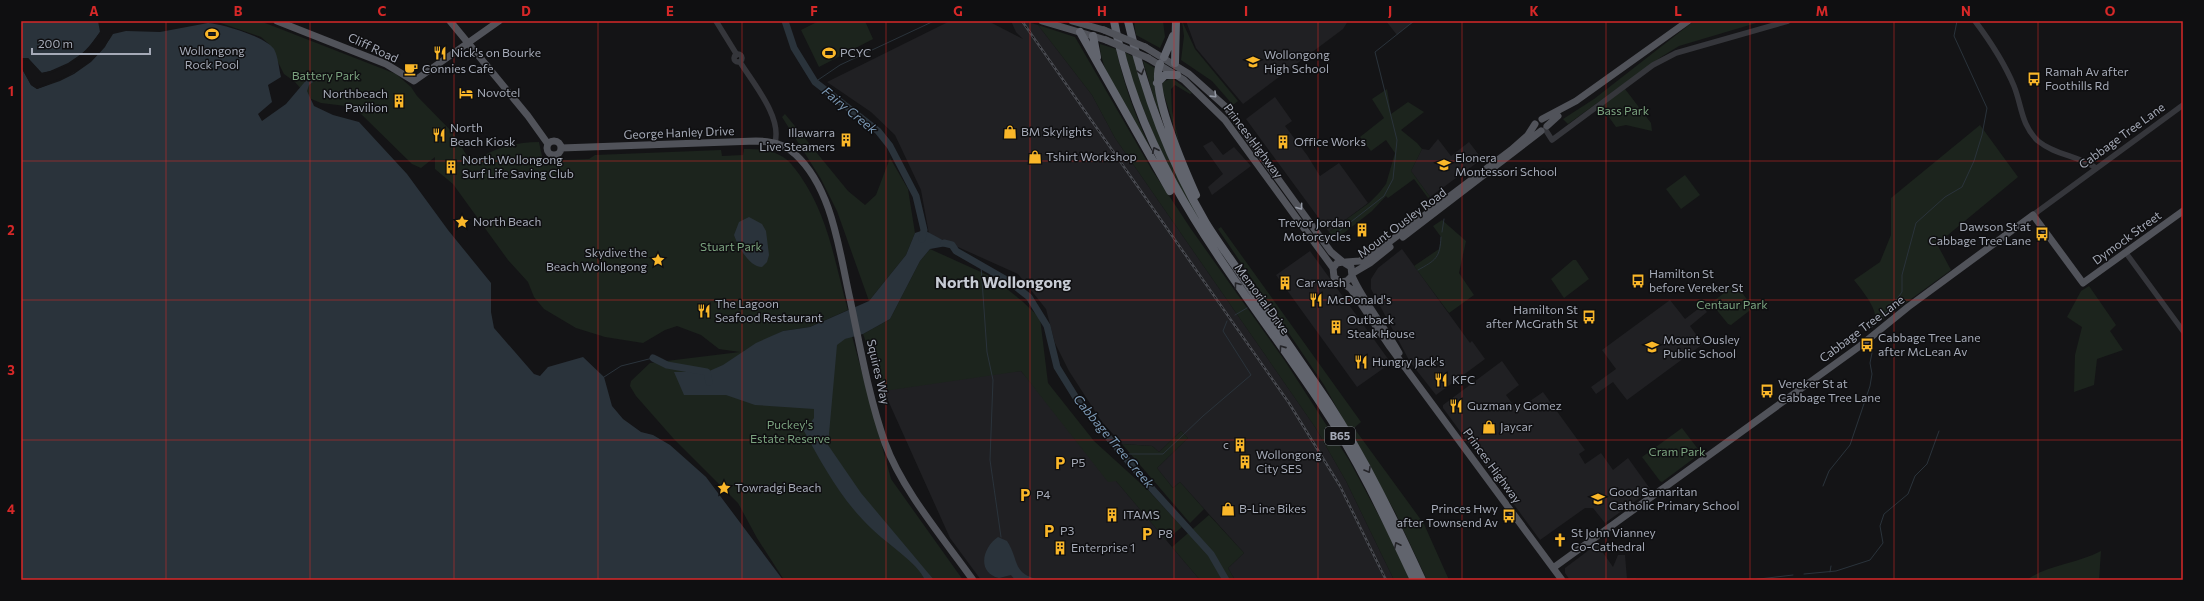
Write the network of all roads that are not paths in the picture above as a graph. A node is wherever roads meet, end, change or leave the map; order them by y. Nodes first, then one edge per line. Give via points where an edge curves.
1 (277, 21) edge
2 (450, 21) edge
3 (499, 21) edge
4 (716, 21) edge
5 (1042, 21) edge
6 (1075, 21) edge
7 (1114, 21) edge
8 (1128, 21) edge
9 (1172, 21) edge
10 (1176, 21) edge
11 (1688, 21) edge
12 (1788, 21) edge
13 (1975, 21) edge
14 (1094, 24) edge
15 (1080, 32) junction
16 (1093, 36) junction
17 (469, 43) junction
18 (1162, 60) junction
19 (1175, 63) junction
20 (1102, 71) junction
21 (1177, 75) junction
22 (1612, 77) junction
23 (1157, 82) junction
24 (2183, 105) edge
25 (1542, 119) junction
26 (1535, 124) junction
27 (1544, 129) junction
28 (775, 142) junction
29 (548, 144) junction
30 (561, 148) junction
31 (1261, 153) junction
32 (795, 154) joint
33 (1253, 156) junction
34 (2096, 168) junction
35 (2183, 210) edge
36 (2033, 215) junction
37 (2126, 253) junction
38 (1345, 262) junction
39 (1225, 268) junction
40 (1333, 268) junction
41 (1237, 269) junction
42 (1352, 274) junction
43 (1341, 282) junction
44 (2183, 331) edge
45 (1404, 364) junction
46 (1554, 568) junction
47 (974, 580) edge
48 (1414, 580) edge
49 (1422, 580) edge
50 (1562, 580) edge

1 - 17 main road, Cliff Road via 382,62 414,80
2 - 17 main road
3 - 17 main road
4 - 28 street via 736,55 742,57 740,62 774,118 777,131
5 - 15 main road, Princes Highway
6 - 14 main road, Princes Highway
39 -> 7 highway, Memorial Drive via 1176,191 1147,132 1130,84
8 -> 41 highway, Memorial Drive via 1146,89 1172,157 1206,223
9 - 18 highway, B65 via 1172,40
10 - 19 highway
11 - 22 main road, Mount Ousley Road
12 - 27 street via 1676,53 1653,66 1552,140
13 - 34 street via 1991,42 2014,86 2022,117 2033,135 2048,147
14 - 16 main road, B65
14 - 18 main road, Princes Highway, bridge via 1145,47
15 - 16 main road, Princes Highway
15 - 20 highway, B65
16 - 18 main road, Princes Highway, bridge via 1148,58
16 - 20 highway, B65
17 - 29 main road
18 - 19 main road, Princes Highway
18 - 21 main road, Princes Highway
18 - 23 highway, B65
19 -> 31 main road, Princes Highway via 1216,97
20 - 39 highway, B65 via 1172,194
21 - 23 highway via 1164,75
21 - 33 main road, Princes Highway via 1218,112
22 - 25 main road, Mount Ousley Road via 1570,106
22 - 27 main road, Mount Ousley Road via 1587,98 1555,118
23 - 41 highway, B65 via 1172,136 1190,182
24 - 34 street, Cabbage Tree Lane
25 - 26 main road via 1537,120
25 - 27 main road via 1546,122
26 - 27 main road via 1536,129
26 - 38 main road, Mount Ousley Road via 1528,135 1511,150 1372,255 1360,261
27 - 42 main road, Mount Ousley Road via 1373,261
28 - 30 main road, George Hanley Drive via 756,140
28 - 32 main road, George Hanley Drive
29 - 30 main road via 556,141
29 - 30 main road via 547,151 552,155 558,154
31 - 33 main road
31 -> 38 main road, Princes Highway via 1331,252
32 - 47 main road, Squires Way via 811,175 827,207 882,432 899,473
33 - 40 main road, Princes Highway
34 - 36 street, Cabbage Tree Lane
35 - 37 main road, Dymock Street
36 - 37 main road, Dymock Street via 2084,283
36 - 46 main road, Cabbage Tree Lane via 1908,307 1860,346
37 - 44 street
38 - 40 main road via 1337,263
38 - 42 main road via 1351,267
48 -> 39 highway, Memorial Drive / B65 via 1368,484 1322,406
40 - 43 main road via 1334,277
41 -> 49 highway, Memorial Drive / B65 via 1328,402 1381,493
42 - 43 main road via 1347,281
42 - 45 main road, Princes Highway
43 - 45 main road, Princes Highway via 1351,289
45 - 46 main road, Princes Highway
46 - 50 main road, Princes Highway

